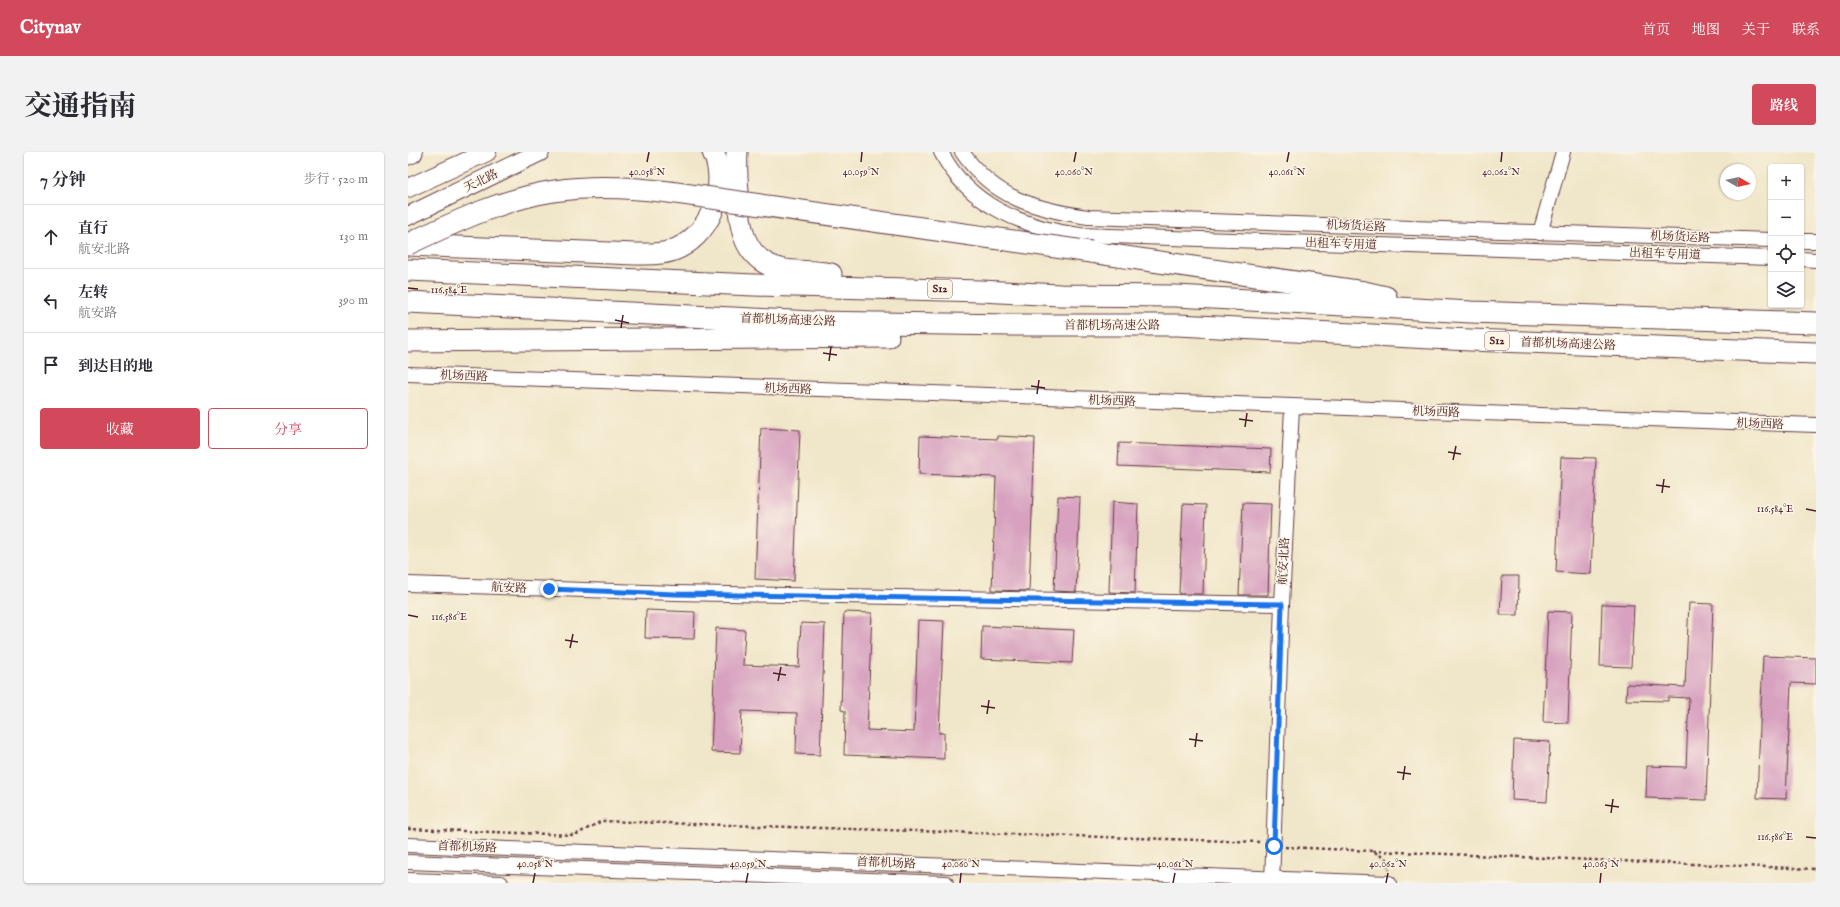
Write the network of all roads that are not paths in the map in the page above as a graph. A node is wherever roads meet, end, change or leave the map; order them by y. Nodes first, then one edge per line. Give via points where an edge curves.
1 (412, 152) edge
2 (487, 152) edge
3 (540, 152) edge
4 (713, 152) edge
5 (737, 152) edge
6 (941, 152) edge
7 (962, 152) edge
8 (1563, 152) edge
9 (408, 154) edge
10 (408, 188) edge
11 (415, 213) edge
12 (1540, 233) junction
13 (1768, 240) edge
14 (1804, 241) edge
15 (1816, 241) edge
16 (408, 244) edge
17 (1768, 258) edge
18 (1804, 259) edge
19 (1816, 260) edge
20 (408, 270) edge
21 (886, 288) junction
22 (408, 302) edge
23 (1471, 312) junction
24 (1816, 323) edge
25 (1178, 325) junction
26 (408, 341) edge
27 (1816, 353) edge
28 (408, 374) edge
29 (1292, 408) junction
30 (1816, 426) edge
31 (408, 584) edge
32 (1282, 604) junction
33 (408, 845) edge
34 (408, 862) edge
35 (408, 880) edge
36 (1272, 880) edge
37 (1390, 880) edge
38 (501, 883) edge
39 (946, 883) edge

1 - 9 highway
2 - 10 main road, 天北路
3 - 11 main road, 天北路
4 - 16 highway via 718,176 713,211 692,240 671,251 634,254
5 - 21 highway via 740,226 757,257 768,265 781,269 829,273 872,287
6 - 17 street, 出租车专用道 via 946,163 978,198 1006,215 1037,227 1080,235
7 - 12 street, 机场货运路 via 996,188 1010,197 1055,212 1119,218
8 - 12 street
12 - 13 street, 机场货运路
14 - 15 street
16 - 23 highway, bridge via 473,215 510,202 553,191 620,187 1364,292 1415,305
18 - 19 street
20 - 21 highway, S12 via 649,282
21 - 23 highway, S12 via 1060,295 1176,296
22 - 25 highway, 首都机场高速公路 / S12 via 812,322
23 - 24 highway, S12
25 - 26 highway via 1078,335
25 - 27 highway, 首都机场高速公路 / S12
28 - 29 street, 机场西路
29 - 30 street, 机场西路
29 - 32 street, 航安北路
31 - 32 street, 航安路 via 675,594
32 - 36 street, 航安北路
33 - 36 street, 首都机场路
34 - 39 street, 首都机场路
35 - 38 street
36 - 37 street, 首都机场路

